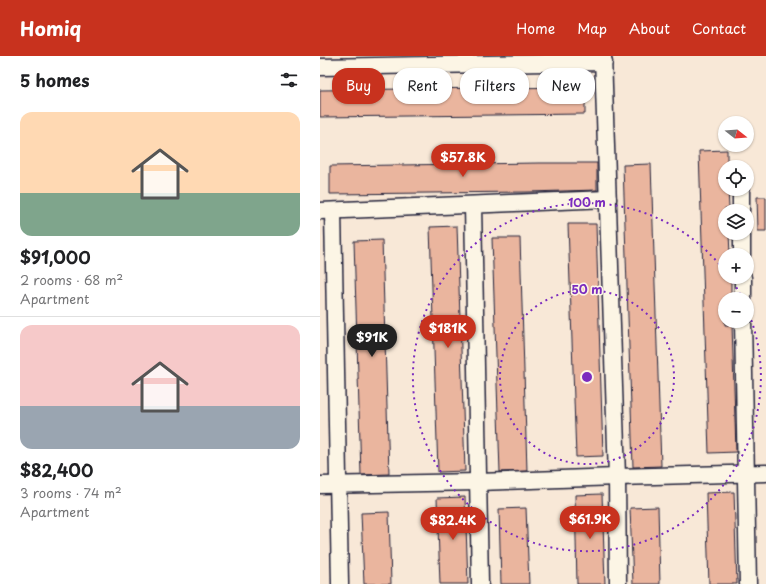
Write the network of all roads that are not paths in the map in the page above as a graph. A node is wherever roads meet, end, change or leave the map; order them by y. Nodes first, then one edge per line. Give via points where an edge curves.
1 (603, 59) edge
2 (320, 67) edge
3 (608, 199) junction
4 (473, 205) junction
5 (326, 211) edge
6 (743, 328) edge
7 (747, 474) junction
8 (766, 474) edge
9 (617, 477) junction
10 (478, 482) junction
11 (338, 484) junction
12 (320, 485) edge
13 (340, 584) edge
14 (480, 584) edge
15 (618, 584) edge
16 (748, 584) edge

1 - 2 street
1 - 3 street
3 - 4 street
3 - 9 street
4 - 5 street
4 - 10 street
5 - 11 street
6 - 7 street
7 - 8 street
7 - 9 street
7 - 16 street
9 - 10 street
9 - 15 street
10 - 11 street
10 - 14 street
11 - 12 street
11 - 13 street

